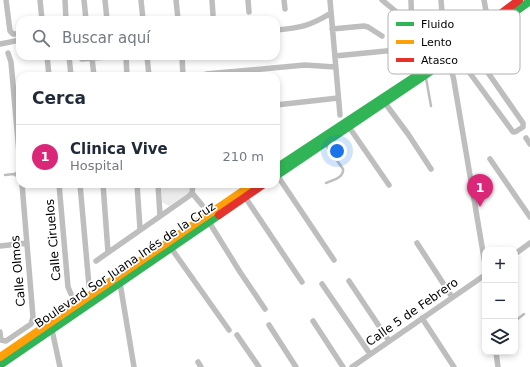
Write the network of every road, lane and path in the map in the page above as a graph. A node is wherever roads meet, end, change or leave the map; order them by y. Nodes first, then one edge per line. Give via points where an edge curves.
1 (6, 0) edge
2 (40, 0) edge
3 (64, 0) edge
4 (84, 0) edge
5 (105, 0) edge
6 (141, 0) edge
7 (176, 0) edge
8 (212, 0) edge
9 (248, 0) edge
10 (284, 0) edge
11 (330, 0) edge
12 (382, 0) edge
13 (410, 0) edge
14 (441, 0) edge
15 (484, 0) edge
16 (518, 0) edge
17 (530, 1) edge
18 (285, 9) dead end
19 (394, 10) edge
20 (411, 10) edge
21 (442, 10) edge
22 (486, 10) edge
23 (504, 10) edge
24 (518, 10) edge
25 (249, 12) dead end
26 (331, 13) junction
27 (213, 15) dead end
28 (42, 16) edge
29 (66, 16) edge
30 (86, 16) edge
31 (107, 16) edge
32 (143, 16) edge
33 (178, 16) edge
34 (332, 29) junction
35 (280, 30) edge
36 (16, 34) edge
37 (382, 36) dead end
38 (16, 41) edge
39 (0, 44) edge
40 (388, 51) edge
41 (9, 56) dead end
42 (334, 56) junction
43 (47, 60) edge
44 (69, 60) edge
45 (92, 60) edge
46 (126, 60) edge
47 (147, 60) edge
48 (182, 60) edge
49 (336, 68) junction
50 (49, 72) edge
51 (71, 72) edge
52 (94, 72) edge
53 (128, 72) edge
54 (149, 72) edge
55 (184, 72) edge
56 (228, 72) edge
57 (428, 74) edge
58 (450, 74) edge
59 (471, 74) edge
60 (489, 74) edge
61 (425, 75) joint
62 (338, 98) junction
63 (385, 102) junction
64 (280, 105) edge
65 (431, 106) dead end
66 (340, 115) dead end
67 (16, 125) edge
68 (349, 127) junction
69 (526, 138) dead end
70 (325, 143) junction
71 (530, 144) edge
72 (490, 159) dead end
73 (431, 169) dead end
74 (280, 170) edge
75 (280, 171) edge
76 (14, 174) edge
77 (5, 175) dead end
78 (280, 179) edge
79 (326, 183) dead end
80 (389, 185) dead end
81 (22, 188) edge
82 (59, 188) edge
83 (80, 188) edge
84 (103, 188) edge
85 (136, 188) edge
86 (158, 188) edge
87 (193, 188) edge
88 (247, 188) edge
89 (258, 188) edge
90 (192, 193) junction
91 (245, 197) junction
92 (202, 205) dead end
93 (160, 216) junction
94 (530, 217) edge
95 (209, 222) junction
96 (140, 229) junction
97 (27, 243) junction
98 (417, 243) dead end
99 (530, 243) edge
100 (0, 246) edge
101 (482, 247) edge
102 (171, 248) junction
103 (108, 252) junction
104 (518, 252) edge
105 (334, 260) dead end
106 (96, 261) dead end
107 (482, 277) edge
108 (349, 281) dead end
109 (302, 282) dead end
110 (120, 283) junction
111 (322, 284) dead end
112 (89, 286) dead end
113 (71, 294) dead end
114 (452, 297) junction
115 (265, 309) dead end
116 (524, 314) dead end
117 (422, 318) junction
118 (516, 319) edge
119 (313, 321) dead end
120 (269, 325) dead end
121 (52, 330) junction
122 (229, 330) dead end
123 (0, 332) edge
124 (237, 335) dead end
125 (389, 341) junction
126 (370, 354) junction
127 (496, 355) edge
128 (0, 357) edge
129 (0, 365) edge
130 (60, 367) edge
131 (134, 367) edge
132 (259, 367) edge
133 (296, 367) edge
134 (342, 367) edge
135 (352, 367) edge
136 (454, 367) edge
137 (498, 367) edge

1 - 36 street via 10,31
2 - 28 street
3 - 29 street
4 - 30 street
5 - 31 street
6 - 32 street
7 - 33 street
8 - 27 street
9 - 25 street
10 - 18 street
11 - 26 street
12 - 19 street
13 - 20 street
14 - 21 street
15 - 22 street
16 - 23 main road
17 - 24 main road
26 - 34 street
26 - 35 street via 310,25
34 - 37 street via 364,26
34 - 42 street
38 - 39 street
40 - 42 street
41 - 67 street
42 - 49 street
43 - 50 street
44 - 51 street
45 - 52 street
46 - 53 street
47 - 54 street
48 - 55 street
49 - 56 street via 306,65
49 - 62 street
57 - 74 main road
58 - 101 street via 455,87
59 - 60 street via 515,132 523,127 523,123
61 - 63 main road
61 - 65 lane
62 - 64 street
62 - 66 street
63 - 68 main road
63 - 73 street
68 - 70 main road
68 - 80 street
69 - 71 street
70 - 75 main road
70 - 79 lane via 343,169 341,176
72 - 94 street
76 - 77 lane
78 - 105 street
81 - 97 street, Calle Olmos
82 - 113 street, Calle Ciruelos via 68,287
83 - 112 street
84 - 103 street
85 - 96 street
86 - 93 street
87 - 90 street
88 - 128 main road, Boulevard Sor Juana Inés de la Cruz
89 - 91 main road, Boulevard Sor Juana Inés de la Cruz
90 - 92 street
90 - 93 street
91 - 95 main road, Boulevard Sor Juana Inés de la Cruz
91 - 109 street
93 - 96 street
95 - 102 main road, Boulevard Sor Juana Inés de la Cruz
95 - 115 street
96 - 103 street
97 - 100 street
97 - 123 street, Calle Olmos via 32,321 5,341 1,340
98 - 114 street
99 - 104 street
102 - 110 main road, Boulevard Sor Juana Inés de la Cruz
102 - 122 street
103 - 106 street
107 - 114 street, Calle 5 de Febrero
108 - 125 street
110 - 121 main road, Boulevard Sor Juana Inés de la Cruz
110 - 131 street
111 - 126 street
114 - 117 street, Calle 5 de Febrero
116 - 118 lane
117 - 125 street, Calle 5 de Febrero
117 - 136 street
119 - 134 street
120 - 133 street
121 - 129 main road, Boulevard Sor Juana Inés de la Cruz
121 - 130 street
124 - 132 street
125 - 126 street, Calle 5 de Febrero
126 - 135 street, Calle 5 de Febrero
127 - 137 street

